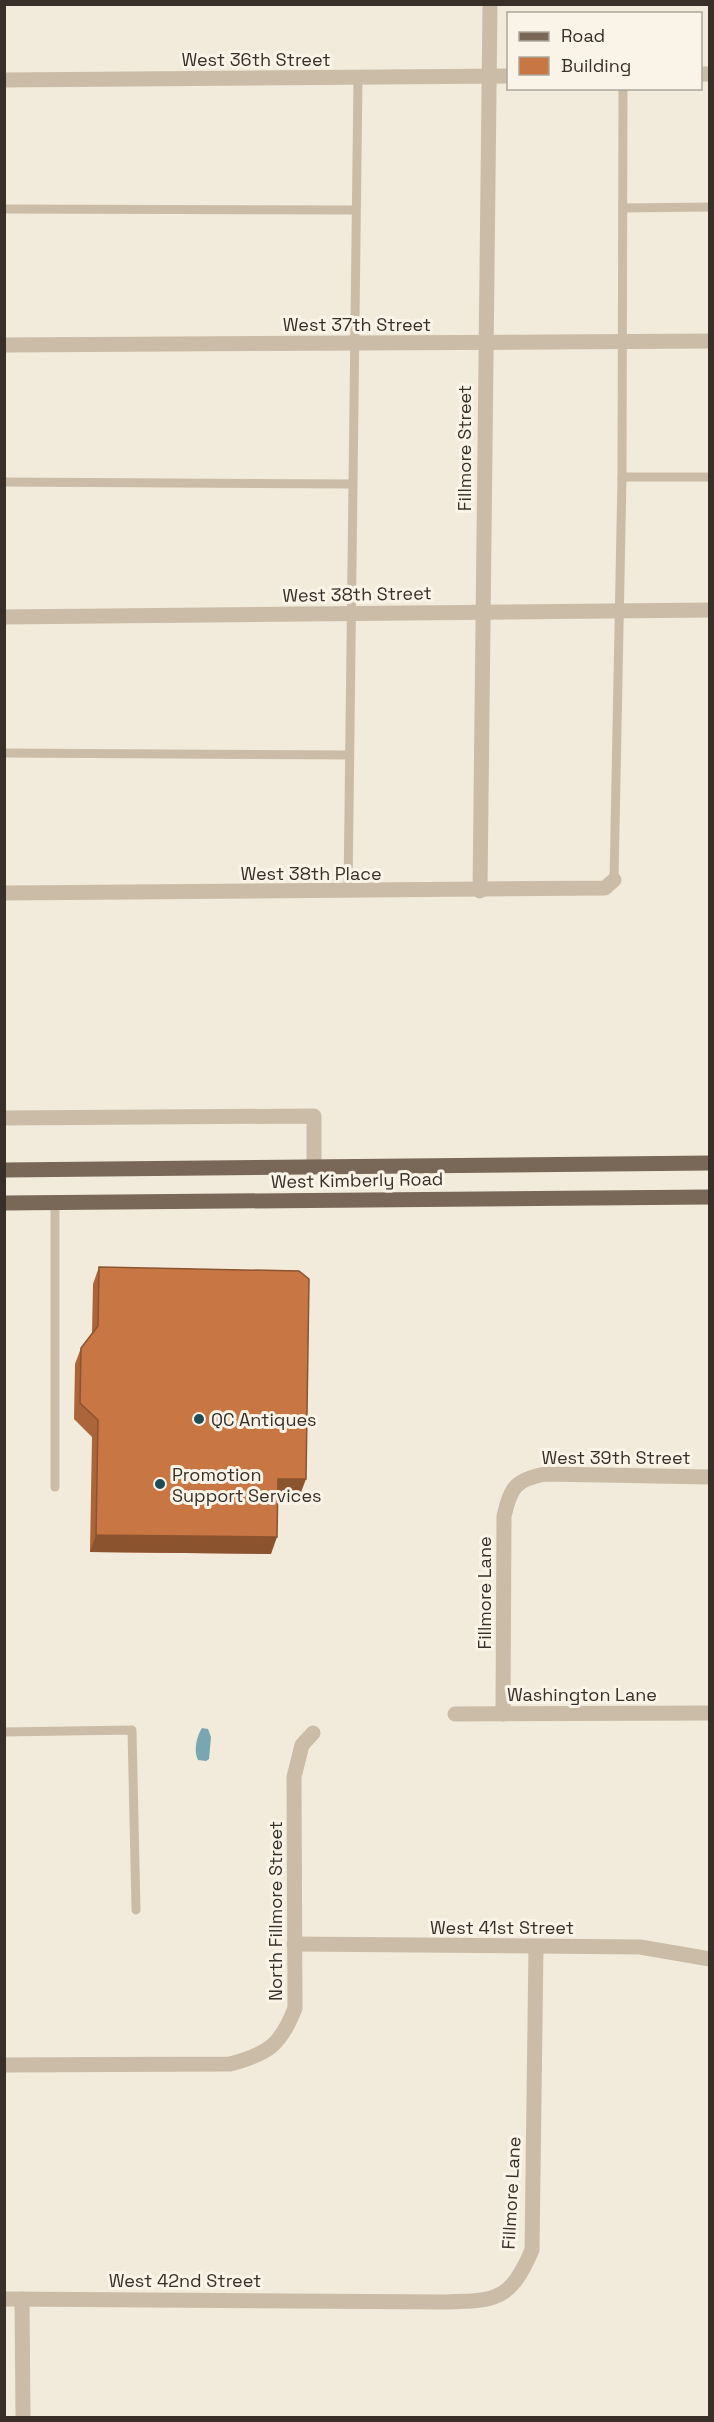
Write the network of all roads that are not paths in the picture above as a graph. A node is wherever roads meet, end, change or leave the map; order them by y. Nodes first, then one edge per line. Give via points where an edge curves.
1 (490, 4) edge
2 (489, 76) junction
3 (507, 76) edge
4 (358, 77) junction
5 (4, 80) edge
6 (623, 90) edge
7 (710, 207) edge
8 (623, 208) junction
9 (4, 209) edge
10 (355, 210) junction
11 (710, 341) edge
12 (623, 342) junction
13 (353, 343) junction
14 (484, 343) junction
15 (4, 345) edge
16 (622, 477) junction
17 (710, 477) edge
18 (4, 482) edge
19 (352, 484) junction
20 (710, 610) edge
21 (620, 611) junction
22 (482, 612) junction
23 (351, 614) junction
24 (4, 617) edge
25 (4, 753) edge
26 (349, 755) junction
27 (614, 880) joint
28 (480, 891) junction
29 (348, 892) junction
30 (4, 893) edge
31 (4, 1118) edge
32 (710, 1162) edge
33 (314, 1167) junction
34 (4, 1170) edge
35 (710, 1197) edge
36 (4, 1203) edge
37 (55, 1203) junction
38 (710, 1477) edge
39 (524, 1478) joint
40 (55, 1486) dead end
41 (710, 1713) edge
42 (455, 1714) dead end
43 (503, 1714) junction
44 (4, 1732) edge
45 (313, 1733) dead end
46 (136, 1910) dead end
47 (294, 1944) junction
48 (537, 1947) junction
49 (710, 1959) edge
50 (4, 2065) edge
51 (4, 2299) edge
52 (22, 2299) junction
53 (366, 2300) joint
54 (23, 2418) edge

1 - 2 street, Fillmore Street
2 - 3 street, West 36th Street
2 - 4 street, West 36th Street
2 - 14 street, Fillmore Street
4 - 5 street, West 36th Street
4 - 10 lane
6 - 8 lane
7 - 8 lane
8 - 12 lane
9 - 10 lane
10 - 13 lane
11 - 12 street, West 37th Street
12 - 14 street, West 37th Street
12 - 16 lane
13 - 14 street, West 37th Street
13 - 15 street, West 37th Street
13 - 19 lane
14 - 22 street, Fillmore Street
16 - 17 lane
16 - 21 lane
18 - 19 lane
19 - 23 lane
20 - 21 street, West 38th Street
21 - 22 street, West 38th Street
21 - 27 lane
22 - 23 street, West 38th Street
22 - 28 street, Fillmore Street
23 - 24 street, West 38th Street
23 - 26 lane
25 - 26 lane
26 - 29 lane
27 - 28 street, West 38th Place via 605,888
28 - 29 street, West 38th Place
29 - 30 street, West 38th Place
31 - 33 street, West Kimberly Road via 314,1116
32 - 33 main road, West Kimberly Road
33 - 34 main road, West Kimberly Road
35 - 37 main road, West Kimberly Road
36 - 37 main road, West Kimberly Road
37 - 40 lane
38 - 39 street, West 39th Street via 545,1474
39 - 43 street, Fillmore Lane via 510,1493 504,1516
41 - 43 street, Washington Lane
42 - 43 street, Washington Lane
44 - 46 lane via 132,1730
45 - 47 street, North Fillmore Street via 302,1745 294,1777
47 - 48 street, West 41st Street
47 - 50 street, North Fillmore Street via 295,2008 285,2033 255,2057 230,2064
48 - 49 street, West 41st Street via 640,1947
48 - 53 street, Fillmore Lane via 532,2250 521,2275 508,2289 487,2301
51 - 52 street, West 42nd Street
52 - 53 street, West 42nd Street
52 - 54 street

